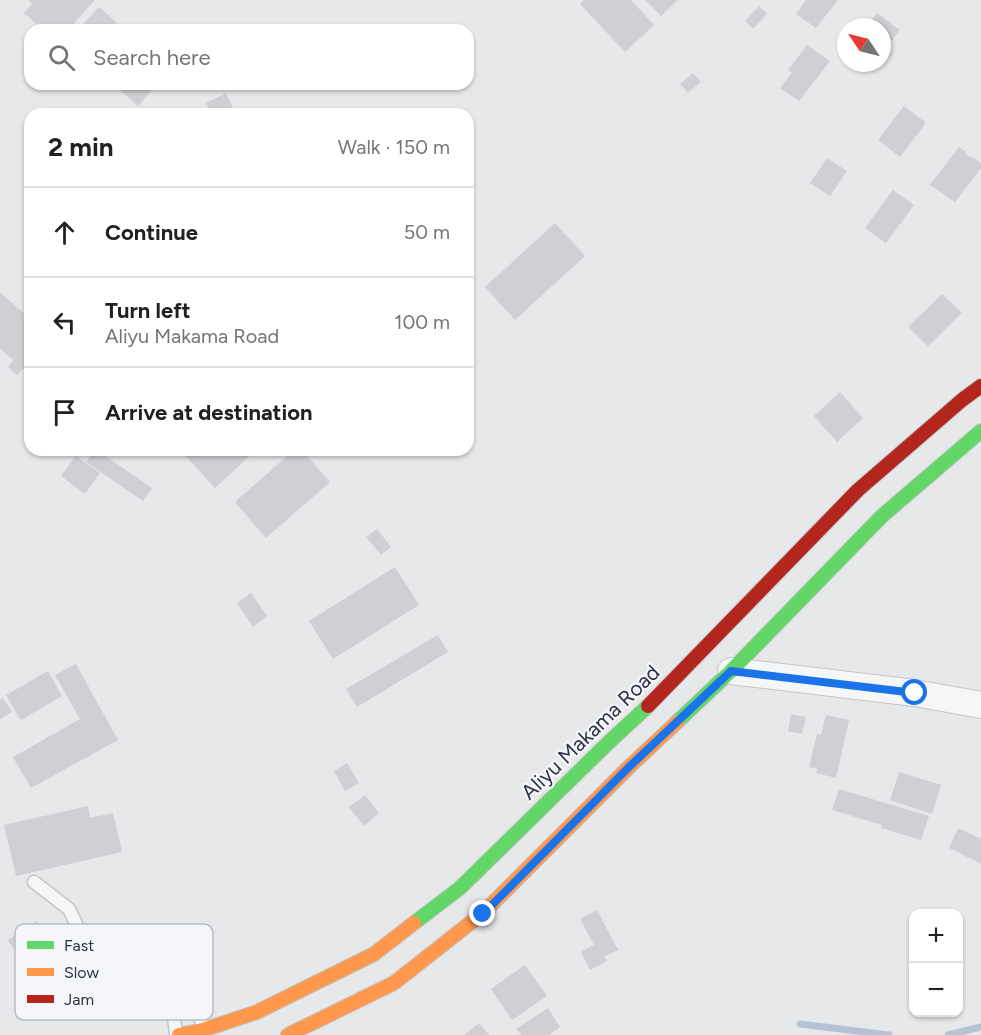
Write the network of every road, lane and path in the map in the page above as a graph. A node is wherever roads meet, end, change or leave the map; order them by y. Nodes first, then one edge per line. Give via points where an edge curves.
1 (981, 386) edge
2 (981, 431) edge
3 (731, 671) junction
4 (981, 705) edge
5 (34, 882) dead end
6 (76, 924) edge
7 (175, 1020) edge
8 (201, 1020) edge
9 (203, 1030) junction
10 (177, 1035) edge
11 (288, 1035) edge

1 - 9 street, Aliyu Makama Road via 858,490 638,716 460,888 374,954 257,1012
2 - 3 street via 882,516
3 - 4 street
3 - 11 street via 483,914 394,983
5 - 6 lane via 69,909
7 - 10 lane
8 - 9 lane
9 - 10 street, Aliyu Makama Road

